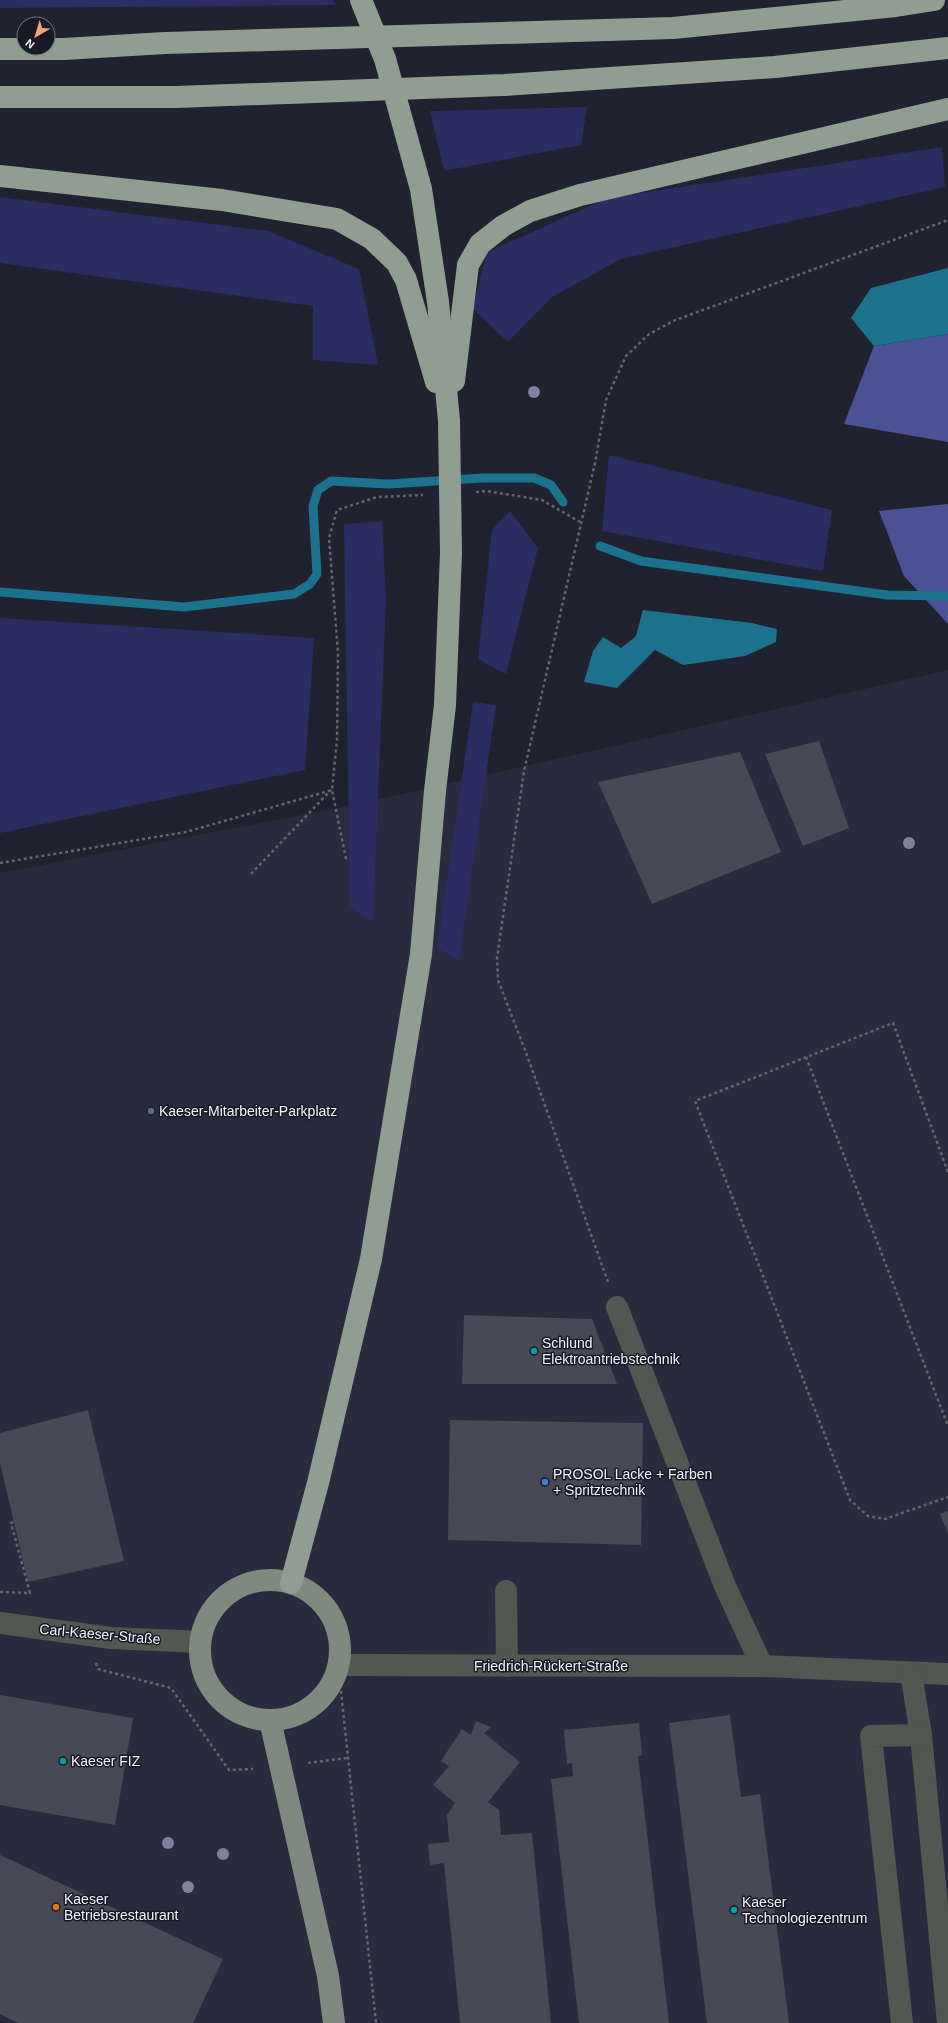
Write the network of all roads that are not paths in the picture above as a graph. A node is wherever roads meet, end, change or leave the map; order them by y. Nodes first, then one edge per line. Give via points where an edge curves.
1 (361, 0) edge
2 (934, 0) edge
3 (0, 36) edge
4 (16, 39) edge
5 (56, 48) edge
6 (948, 48) edge
7 (0, 49) edge
8 (16, 49) edge
9 (0, 97) edge
10 (939, 111) edge
11 (0, 176) edge
12 (449, 421) junction
13 (617, 1307) road end
14 (291, 1584) junction
15 (506, 1591) dead end
16 (0, 1623) edge
17 (200, 1642) junction
18 (339, 1665) junction
19 (507, 1666) junction
20 (762, 1666) junction
21 (911, 1673) junction
22 (948, 1674) edge
23 (270, 1720) junction
24 (921, 1735) junction
25 (334, 2023) edge
26 (902, 2023) edge
27 (948, 2023) edge

1 - 12 highway via 385,58 421,189 438,302
2 - 5 highway via 673,28
3 - 4 highway
6 - 9 highway via 776,67 504,85 176,97
7 - 8 highway
10 - 12 highway via 580,195 530,211 503,226 480,244 468,265
11 - 12 highway via 222,200 338,219 372,239 397,263 406,280
12 - 14 highway via 451,553 445,704 422,954 371,1259
13 - 20 street via 725,1586
14 - 17 main road via 280,1580 257,1580 229,1593 214,1606 205,1623
14 - 18 main road via 308,1590 328,1610 335,1624 340,1645
15 - 19 street
16 - 17 street, Carl-Kaeser-Straße via 111,1638
17 - 23 main road via 201,1665 208,1683 219,1698 233,1710 252,1718
18 - 19 street, Friedrich-Rückert-Straße
18 - 23 main road via 331,1684 309,1709 296,1715
19 - 20 street, Friedrich-Rückert-Straße
20 - 21 street, Friedrich-Rückert-Straße
21 - 22 street, Friedrich-Rückert-Straße
21 - 24 street
23 - 25 main road via 328,1976
24 - 26 street via 871,1736
24 - 27 street

